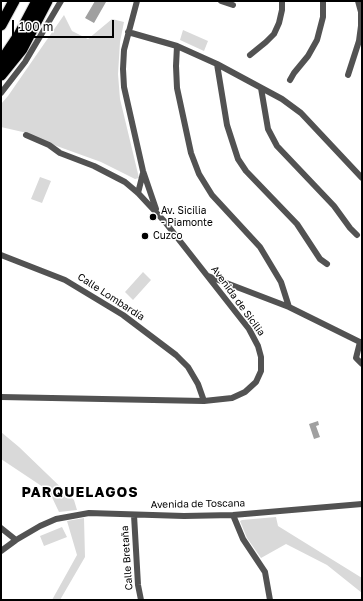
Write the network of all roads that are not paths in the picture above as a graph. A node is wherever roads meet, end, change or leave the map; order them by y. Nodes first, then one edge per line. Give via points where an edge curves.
1 (14, 1) edge
2 (37, 1) edge
3 (47, 1) edge
4 (61, 1) edge
5 (137, 1) edge
6 (220, 1) edge
7 (282, 1) edge
8 (324, 1) edge
9 (358, 1) edge
10 (233, 5) dead end
11 (1, 25) edge
12 (128, 32) junction
13 (177, 46) junction
14 (250, 55) dead end
15 (1, 62) edge
16 (217, 64) junction
17 (1, 75) edge
18 (348, 75) dead end
19 (290, 80) dead end
20 (261, 88) junction
21 (1, 93) edge
22 (26, 136) dead end
23 (143, 171) junction
24 (362, 178) edge
25 (138, 193) junction
26 (157, 213) junction
27 (357, 235) dead end
28 (1, 255) edge
29 (327, 264) dead end
30 (206, 275) junction
31 (289, 308) junction
32 (361, 342) edge
33 (362, 364) edge
34 (1, 397) edge
35 (204, 401) junction
36 (362, 504) edge
37 (134, 515) junction
38 (233, 516) junction
39 (1, 528) edge
40 (16, 540) junction
41 (1, 551) edge
42 (141, 600) edge
43 (270, 600) edge

1 - 11 highway
2 - 15 highway
3 - 17 highway via 22,49
4 - 21 street via 25,62
5 - 12 street
6 - 10 street
7 - 14 street via 281,16 274,34
8 - 19 street via 317,40
9 - 18 street via 361,12 359,41
12 - 13 street
12 - 23 street via 124,50 124,87
13 - 16 street
13 - 31 street via 177,88 190,153 212,195 260,247 281,282
16 - 20 street
16 - 29 street via 227,125 238,159 246,171 297,224 320,259
20 - 24 street via 282,99 300,113
20 - 27 street via 268,129 277,146 334,206
22 - 25 street, Avenida de Sicilia via 100,169 125,182
23 - 25 street
23 - 26 street
25 - 26 street, Avenida de Sicilia
26 - 30 street, Avenida de Sicilia
28 - 35 street, Calle Lombardía via 65,280 123,315 188,367
30 - 31 street
30 - 35 street, Avenida de Sicilia via 248,328 258,346 261,371 256,382 246,392 232,398
31 - 32 street
32 - 33 street via 356,358
34 - 35 street, Avenida de Sicilia
36 - 38 street, Avenida de Toscana
37 - 38 street, Avenida de Toscana
37 - 40 street, Avenida de Toscana via 74,515 56,519
37 - 42 street, Calle Bretaña
38 - 43 street via 243,539 265,572
39 - 40 street
40 - 41 street, Avenida de Toscana

